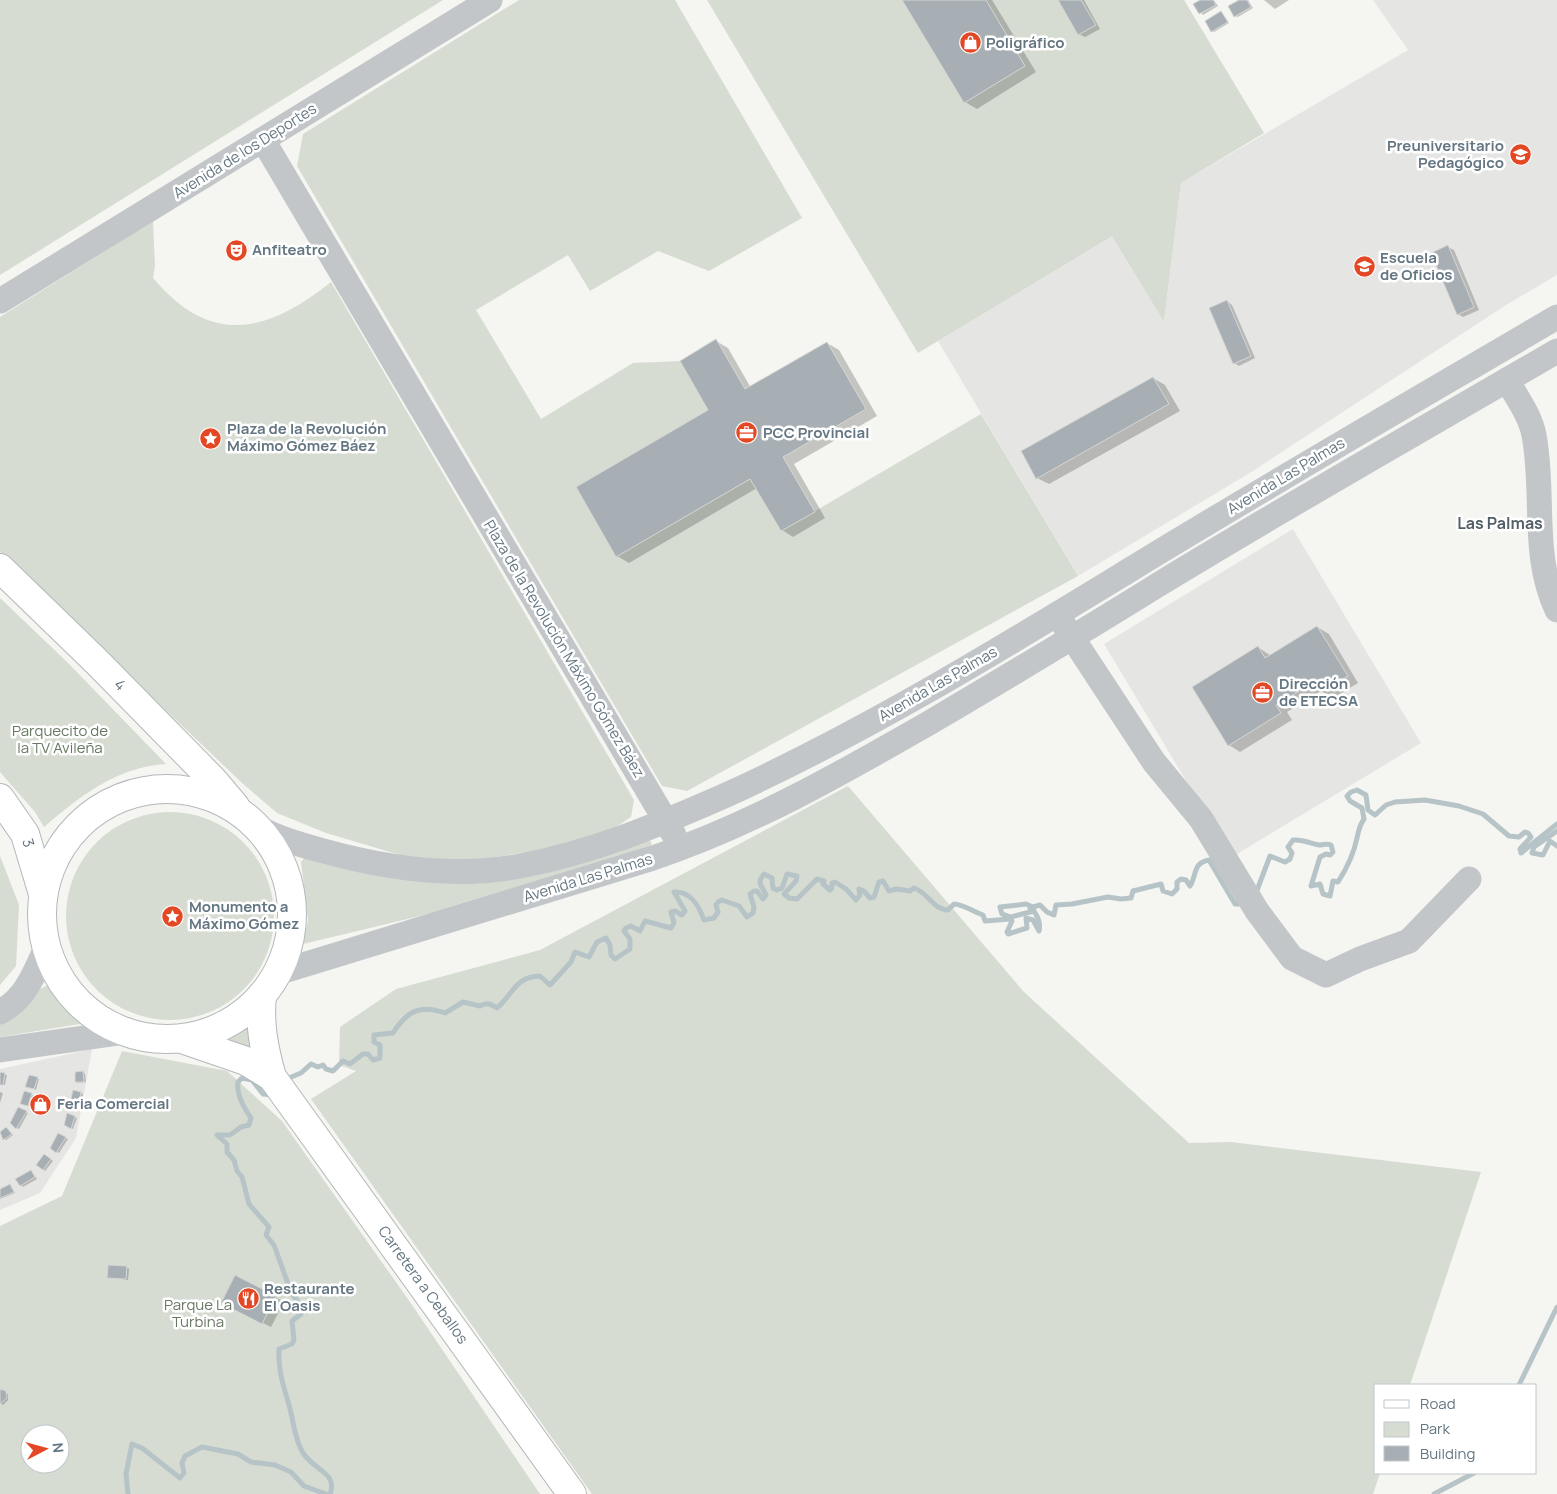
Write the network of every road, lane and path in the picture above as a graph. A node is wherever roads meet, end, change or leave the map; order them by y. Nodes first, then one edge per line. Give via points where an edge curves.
1 (490, 0) edge
2 (263, 140) junction
3 (0, 301) edge
4 (1557, 317) edge
5 (1557, 351) edge
6 (1507, 380) junction
7 (1333, 448) junction
8 (1348, 472) junction
9 (0, 568) edge
10 (1552, 573) edge
11 (1557, 610) edge
12 (1057, 614) junction
13 (1072, 639) junction
14 (0, 798) edge
15 (236, 807) junction
16 (666, 822) junction
17 (265, 831) junction
18 (683, 848) junction
19 (1469, 879) dead end
20 (43, 894) junction
21 (46, 948) junction
22 (277, 973) junction
23 (262, 995) junction
24 (0, 1012) edge
25 (119, 1033) junction
26 (182, 1039) junction
27 (0, 1050) edge
28 (272, 1077) junction
29 (572, 1494) edge

1 - 2 street, Avenida de los Deportes
2 - 3 street, Avenida de los Deportes
2 - 16 street, Plaza de la Revolución Máximo Gómez Báez
4 - 7 street, Avenida Las Palmas
5 - 6 street, Avenida Las Palmas
6 - 8 street, Avenida Las Palmas
6 - 10 street via 1525,410 1534,434 1540,539
7 - 8 street
7 - 12 street, Avenida Las Palmas
8 - 13 street, Avenida Las Palmas
9 - 15 main road, 4 via 97,662
10 - 11 street
12 - 13 street
12 - 16 street, Avenida Las Palmas via 832,744
13 - 18 street, Avenida Las Palmas via 847,770
13 - 19 street via 1154,762 1201,819 1257,911 1292,958 1326,975 1409,941
14 - 20 main road, 3 via 26,834
15 - 17 main road
15 - 20 main road via 193,792 159,789 126,795 96,810 71,833 53,862
16 - 17 street, Avenida Las Palmas via 562,857 517,867 477,871 387,867 286,840
16 - 18 street, Plaza de la Revolución Máximo Gómez Báez
17 - 22 main road via 287,882 290,929
18 - 22 street, Avenida Las Palmas
20 - 21 main road
21 - 24 street via 27,990
21 - 25 main road via 59,978 78,1003 98,1021
22 - 23 main road
23 - 26 main road via 241,1015 216,1030
23 - 28 main road, Carretera a Ceballos via 263,1045
25 - 26 main road via 162,1040
25 - 27 street
26 - 28 main road, Carretera a Ceballos via 246,1061
28 - 29 main road, Carretera a Ceballos

